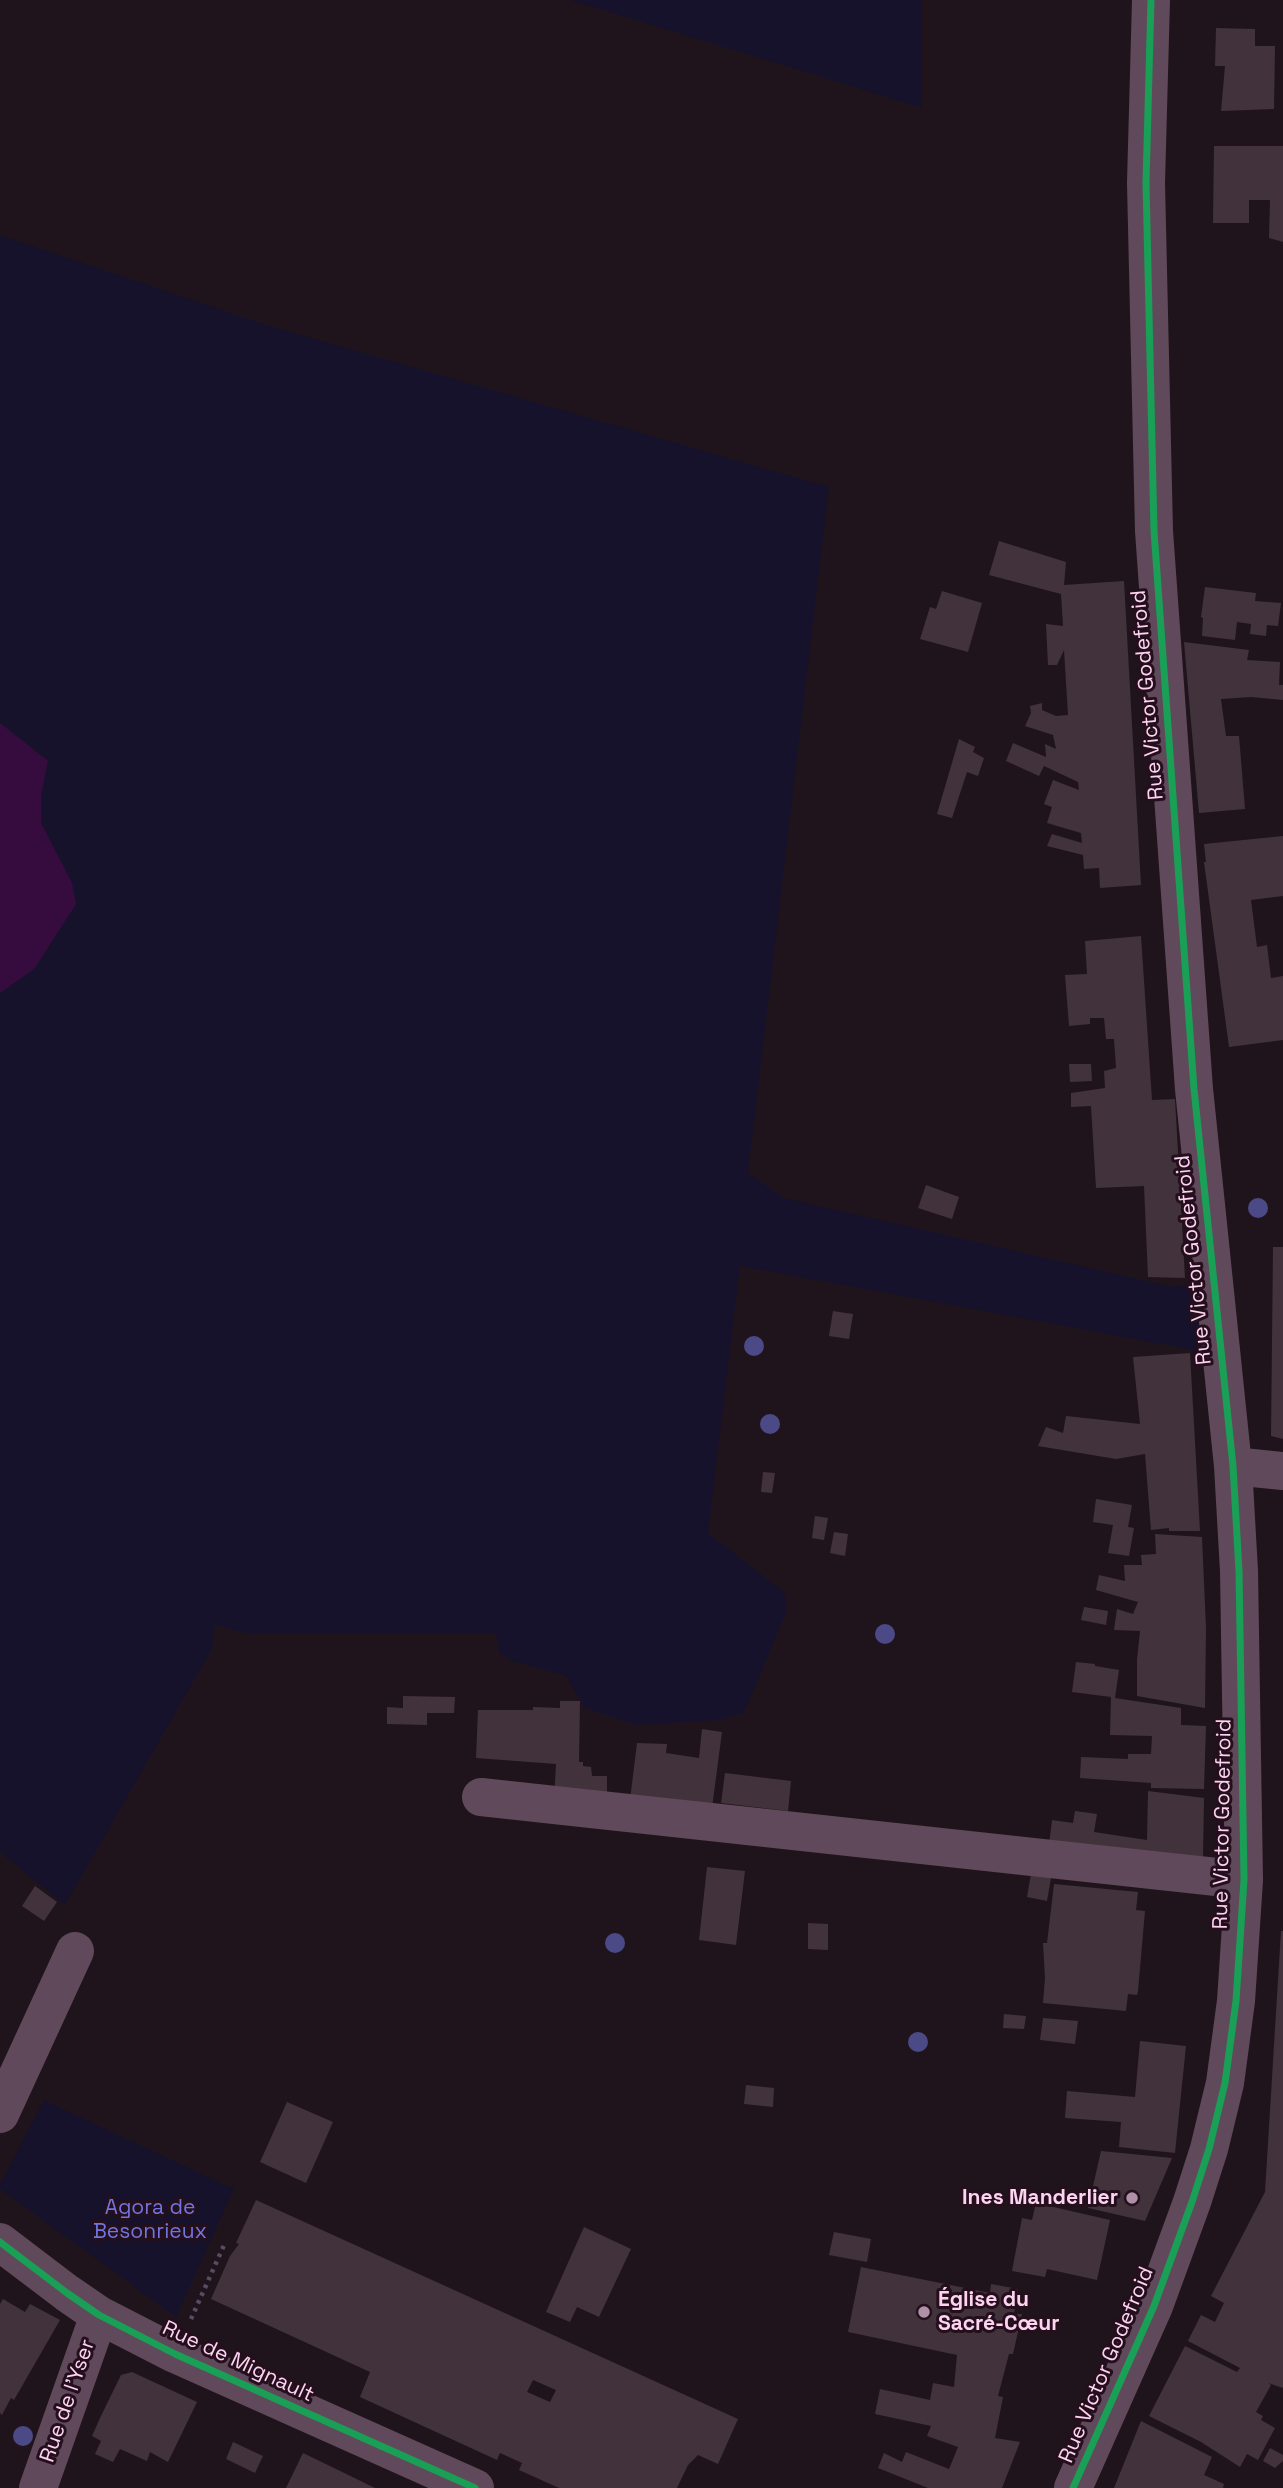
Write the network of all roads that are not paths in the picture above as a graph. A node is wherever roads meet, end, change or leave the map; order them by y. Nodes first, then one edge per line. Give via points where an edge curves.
1 (1151, 0) edge
2 (1233, 1466) junction
3 (1283, 1471) edge
4 (481, 1797) dead end
5 (1244, 1880) junction
6 (75, 1951) dead end
7 (0, 2115) edge
8 (0, 2242) edge
9 (99, 2315) junction
10 (38, 2488) edge
11 (475, 2488) edge
12 (1073, 2488) edge

1 - 2 street, Rue Victor Godefroid via 1146,183 1154,531 1194,1089
2 - 3 street
2 - 5 street, Rue Victor Godefroid
4 - 5 street
5 - 12 street, Rue Victor Godefroid via 1236,2001 1225,2083 1209,2149 1154,2306
6 - 7 street
8 - 9 street, Rue de Mignault
9 - 10 street, Rue de l'Yser
9 - 11 street, Rue de Mignault via 175,2354

